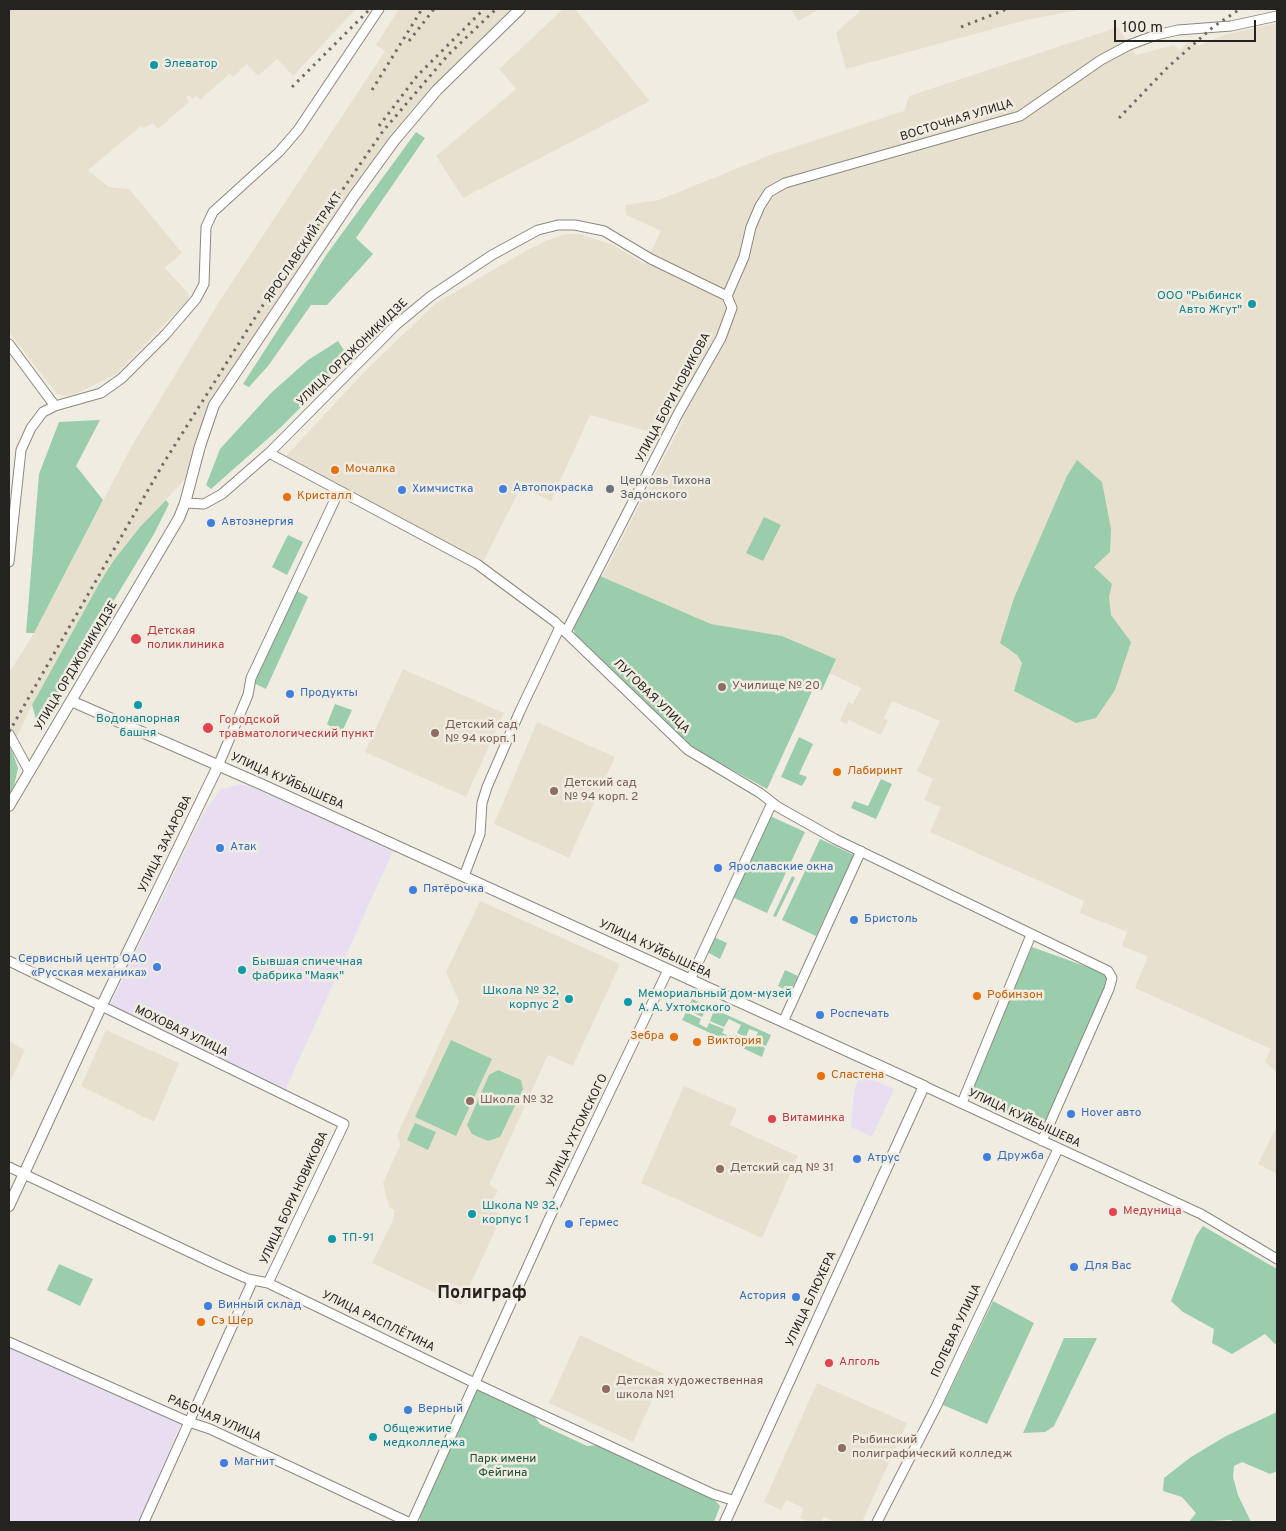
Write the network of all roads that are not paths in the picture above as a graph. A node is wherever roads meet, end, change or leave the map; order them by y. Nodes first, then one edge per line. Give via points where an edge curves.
1 (379, 9) edge
2 (520, 9) edge
3 (1277, 16) edge
4 (727, 296) junction
5 (9, 344) edge
6 (55, 406) junction
7 (269, 454) junction
8 (339, 491) junction
9 (186, 503) junction
10 (167, 538) joint
11 (9, 562) edge
12 (563, 630) junction
13 (71, 701) junction
14 (9, 734) edge
15 (218, 766) junction
16 (29, 771) junction
17 (772, 803) junction
18 (9, 806) edge
19 (861, 851) junction
20 (464, 876) junction
21 (1032, 935) junction
22 (9, 962) edge
23 (668, 970) junction
24 (690, 980) junction
25 (101, 1007) junction
26 (783, 1022) junction
27 (924, 1086) junction
28 (962, 1103) junction
29 (344, 1124) joint
30 (1042, 1141) junction
31 (1058, 1149) junction
32 (9, 1167) edge
33 (23, 1174) junction
34 (9, 1206) edge
35 (1277, 1259) edge
36 (252, 1280) junction
37 (268, 1283) junction
38 (9, 1342) edge
39 (476, 1383) junction
40 (189, 1422) junction
41 (735, 1501) junction
42 (144, 1522) edge
43 (408, 1522) edge
44 (412, 1522) edge
45 (725, 1522) edge
46 (878, 1522) edge

1 - 6 street via 298,130 279,152 213,212 204,239 204,284 196,299 122,378 101,394
2 - 9 street, ЯРОСЛАВСКИЙ ТРАКТ via 415,114 354,196 214,405
3 - 4 street, ВОСТОЧНАЯ УЛИЦА via 1231,26 1178,30 1147,38 1101,60 1020,116 785,183 769,192 760,206 744,257
4 - 7 street, УЛИЦА ОРДЖОНИКИДЗЕ via 604,231 574,225 538,230 492,255 431,296 397,324
4 - 12 street, УЛИЦА БОРИ НОВИКОВА via 732,308 721,338
5 - 6 street
6 - 11 street via 43,412 21,450
7 - 8 street, ЛУГОВАЯ УЛИЦА
7 - 9 street, УЛИЦА ОРДЖОНИКИДЗЕ via 222,494 204,504
8 - 12 street, ЛУГОВАЯ УЛИЦА via 465,556 526,598
8 - 15 street, УЛИЦА ЗАХАРОВА via 251,678 248,695
9 - 10 street, ЯРОСЛАВСКИЙ ТРАКТ
10 - 13 street, УЛИЦА ОРДЖОНИКИДЗЕ
12 - 17 street, ЛУГОВАЯ УЛИЦА via 688,750
12 - 20 street, УЛИЦА БОРИ НОВИКОВА via 520,711 487,787 482,803 479,840
13 - 15 street, УЛИЦА КУЙБЫШЕВА
13 - 16 street, УЛИЦА ОРДЖОНИКИДЗЕ
14 - 16 street
15 - 20 street, УЛИЦА КУЙБЫШЕВА
15 - 25 street, УЛИЦА ЗАХАРОВА
16 - 18 street, УЛИЦА ОРДЖОНИКИДЗЕ
17 - 19 street, ЛУГОВАЯ УЛИЦА
17 - 24 street
19 - 21 street, ЛУГОВАЯ УЛИЦА
19 - 26 street
20 - 23 street, УЛИЦА КУЙБЫШЕВА
21 - 28 street
21 - 30 street, ЛУГОВАЯ УЛИЦА via 1103,968 1112,978
22 - 25 street, МОХОВАЯ УЛИЦА
23 - 24 street, УЛИЦА КУЙБЫШЕВА
23 - 39 street, УЛИЦА УХТОМСКОГО via 549,1219
24 - 26 street, УЛИЦА КУЙБЫШЕВА
25 - 29 street, МОХОВАЯ УЛИЦА
25 - 33 street, УЛИЦА ЗАХАРОВА
26 - 27 street, УЛИЦА КУЙБЫШЕВА
27 - 28 street, УЛИЦА КУЙБЫШЕВА
27 - 41 street, УЛИЦА БЛЮХЕРА
28 - 30 street, УЛИЦА КУЙБЫШЕВА
29 - 37 street, УЛИЦА БОРИ НОВИКОВА
30 - 31 street, УЛИЦА КУЙБЫШЕВА
31 - 35 street, УЛИЦА КУЙБЫШЕВА via 1201,1214
31 - 46 street, ПОЛЕВАЯ УЛИЦА
32 - 33 street, УЛИЦА РАСПЛЁТИНА
33 - 34 street, УЛИЦА ЗАХАРОВА
33 - 36 street, УЛИЦА РАСПЛЁТИНА
36 - 37 street, УЛИЦА РАСПЛЁТИНА
36 - 40 street
37 - 39 street, УЛИЦА РАСПЛЁТИНА
38 - 40 street, РАБОЧАЯ УЛИЦА
39 - 41 street, УЛИЦА РАСПЛЁТИНА via 704,1490
39 - 44 street, УЛИЦА УХТОМСКОГО
40 - 42 street
40 - 43 street, РАБОЧАЯ УЛИЦА via 268,1455
41 - 45 street, УЛИЦА БЛЮХЕРА

